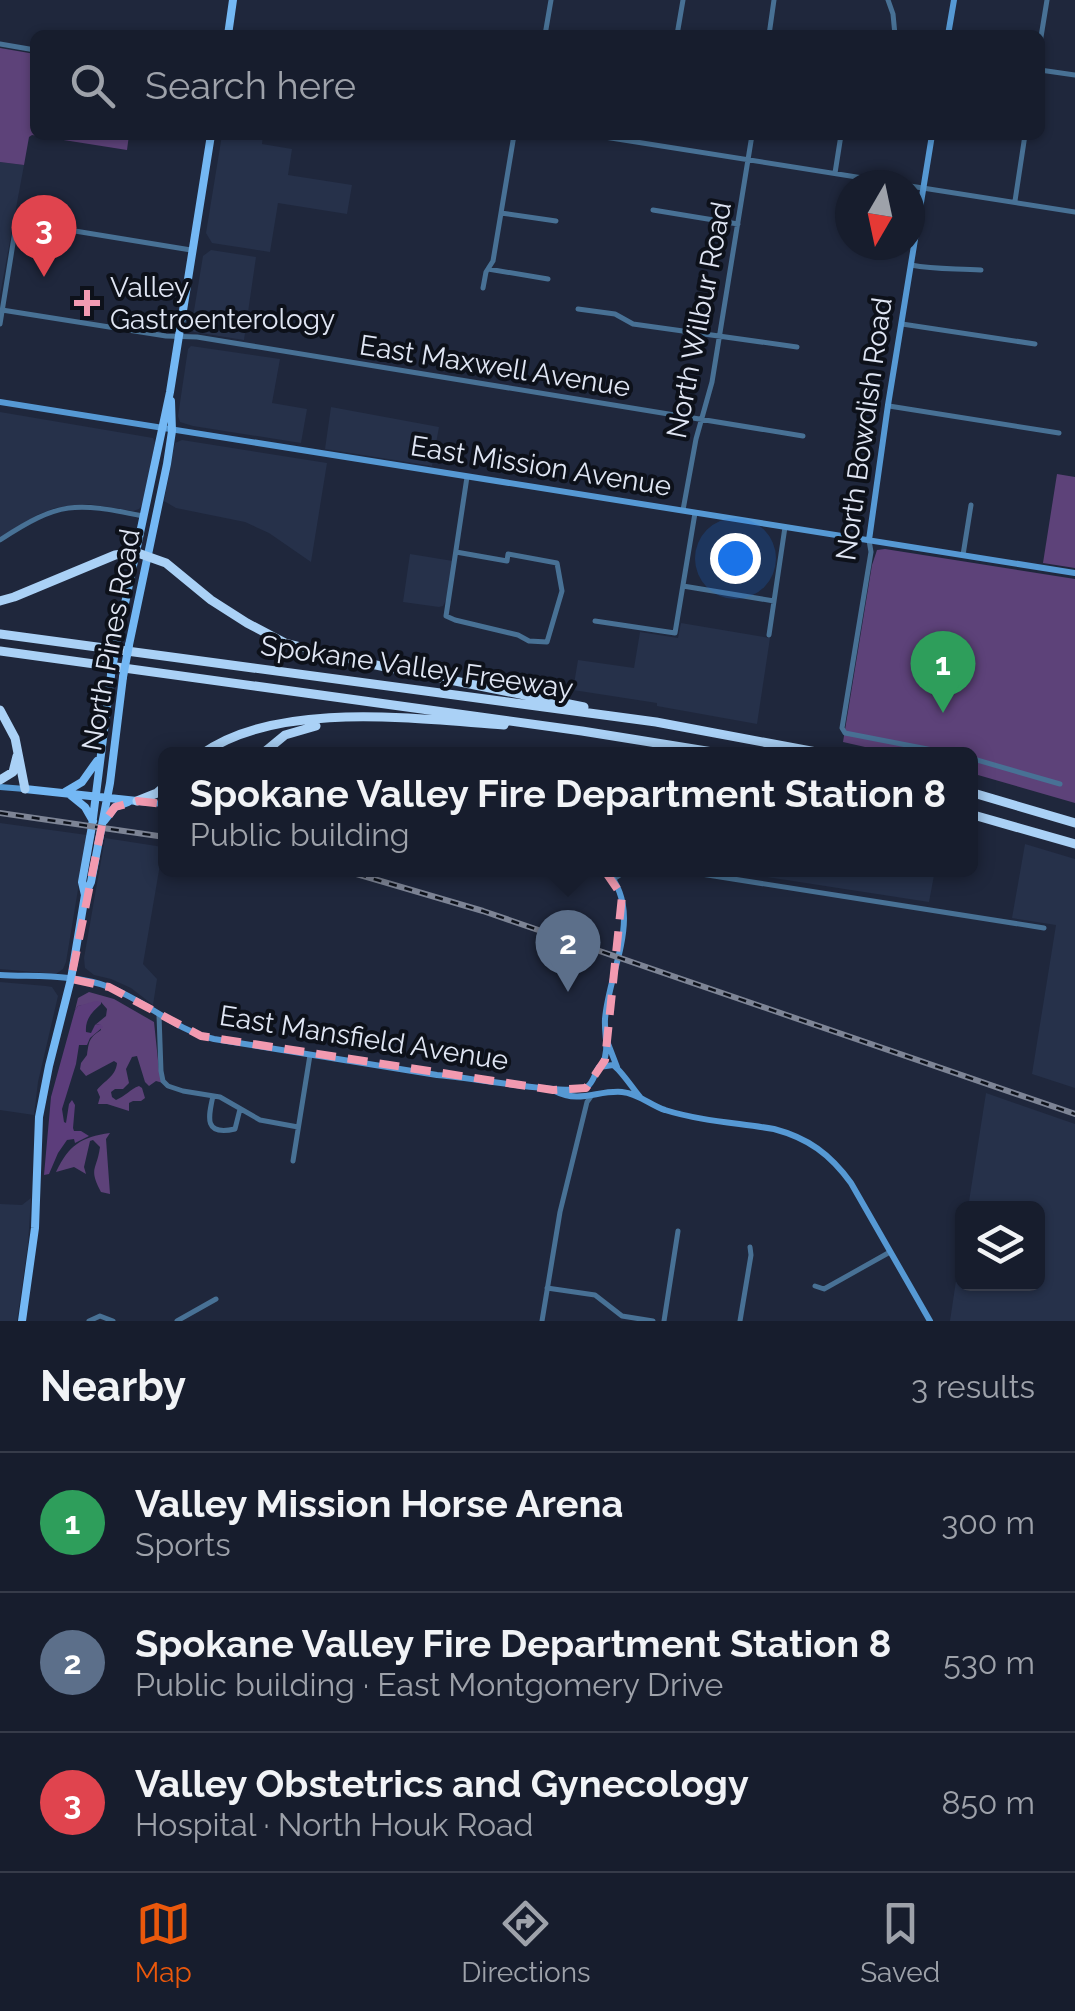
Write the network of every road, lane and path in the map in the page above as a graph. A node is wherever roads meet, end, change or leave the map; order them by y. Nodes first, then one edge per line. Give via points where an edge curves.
1 (234, 0) edge
2 (550, 0) edge
3 (683, 0) edge
4 (774, 0) edge
5 (888, 0) edge
6 (954, 0) edge
7 (1047, 0) edge
8 (229, 30) edge
9 (546, 30) edge
10 (678, 30) edge
11 (769, 30) edge
12 (895, 30) edge
13 (949, 30) edge
14 (1042, 30) edge
15 (0, 44) edge
16 (30, 49) edge
17 (1045, 71) edge
18 (1075, 75) edge
19 (211, 140) edge
20 (513, 140) edge
21 (623, 140) edge
22 (751, 140) edge
23 (840, 140) edge
24 (931, 140) edge
25 (1025, 140) edge
26 (748, 160) junction
27 (836, 170) edge
28 (835, 174) edge
29 (925, 181) edge
30 (925, 188) edge
31 (1015, 202) junction
32 (654, 210) dead end
33 (1075, 212) edge
34 (502, 213) junction
35 (556, 221) dead end
36 (738, 224) junction
37 (193, 251) junction
38 (912, 260) edge
39 (911, 266) junction
40 (488, 269) junction
41 (981, 270) dead end
42 (548, 279) dead end
43 (483, 288) dead end
44 (578, 308) dead end
45 (2, 310) edge
46 (0, 324) edge
47 (902, 324) junction
48 (179, 336) junction
49 (721, 336) junction
50 (1035, 344) dead end
51 (798, 347) dead end
52 (170, 392) junction
53 (0, 402) edge
54 (888, 406) junction
55 (702, 420) junction
56 (160, 429) junction
57 (172, 430) junction
58 (1058, 433) dead end
59 (803, 436) dead end
60 (467, 477) junction
61 (971, 505) dead end
62 (683, 512) junction
63 (695, 513) junction
64 (143, 516) junction
65 (785, 527) junction
66 (0, 540) edge
67 (869, 540) junction
68 (135, 552) junction
69 (456, 552) junction
70 (146, 555) junction
71 (962, 555) junction
72 (1075, 573) edge
73 (683, 586) junction
74 (0, 601) edge
75 (774, 601) junction
76 (595, 620) dead end
77 (0, 634) edge
78 (769, 634) dead end
79 (0, 651) edge
80 (0, 710) edge
81 (369, 716) junction
82 (656, 722) junction
83 (582, 730) junction
84 (214, 747) edge
85 (270, 747) edge
86 (683, 747) edge
87 (790, 747) edge
88 (917, 747) edge
89 (17, 748) junction
90 (101, 752) junction
91 (978, 760) edge
92 (0, 783) edge
93 (1060, 784) dead end
94 (25, 788) junction
95 (66, 792) junction
96 (158, 793) edge
97 (978, 794) edge
98 (96, 796) junction
99 (108, 797) junction
100 (137, 802) junction
101 (158, 803) edge
102 (978, 816) edge
103 (97, 823) junction
104 (1075, 823) edge
105 (1075, 844) edge
106 (617, 877) edge
107 (720, 877) edge
108 (614, 879) joint
109 (1044, 928) dead end
110 (0, 975) edge
111 (71, 980) junction
112 (159, 1014) junction
113 (606, 1040) junction
114 (310, 1055) junction
115 (599, 1067) junction
116 (618, 1068) junction
117 (594, 1075) junction
118 (623, 1076) junction
119 (554, 1090) junction
120 (594, 1093) junction
121 (614, 1093) junction
122 (604, 1094) junction
123 (213, 1095) junction
124 (640, 1097) junction
125 (582, 1098) junction
126 (240, 1109) junction
127 (586, 1110) junction
128 (298, 1127) junction
129 (293, 1161) dead end
130 (678, 1231) dead end
131 (750, 1247) dead end
132 (890, 1252) junction
133 (815, 1286) dead end
134 (547, 1288) junction
135 (216, 1299) dead end
136 (22, 1321) edge
137 (89, 1321) edge
138 (113, 1321) edge
139 (177, 1321) edge
140 (542, 1321) edge
141 (654, 1321) edge
142 (664, 1321) edge
143 (740, 1321) edge
144 (930, 1321) edge

1 - 8 main road
2 - 9 street
3 - 10 street
4 - 11 street
5 - 12 street
6 - 13 street
7 - 14 street
15 - 16 street
17 - 18 street
19 - 37 main road, North Pines Road
20 - 34 street
21 - 26 street
22 - 26 street, North Wilbur Road
23 - 27 street
24 - 29 street, North Bowdish Road
25 - 31 street
26 - 28 street
26 - 36 street, North Wilbur Road
30 - 31 street
31 - 33 street
32 - 36 street
34 - 35 street
34 - 40 street
36 - 49 street, North Wilbur Road
37 - 45 street via 18,224
37 - 48 main road, North Pines Road
38 - 39 street, North Bowdish Road
39 - 41 street
39 - 47 street, North Bowdish Road
40 - 42 street
40 - 43 street
44 - 49 street via 633,324
45 - 46 street
45 - 48 street, East Maxwell Avenue
47 - 50 street
47 - 54 street, North Bowdish Road
48 - 52 main road, North Pines Road
48 - 55 street, East Maxwell Avenue
49 - 51 street
49 - 55 street, North Wilbur Road
52 - 56 main road, North Pines Road
52 - 57 main road, North Pines Road
53 - 56 street, East Mission Avenue
54 - 58 street
54 - 67 street, North Bowdish Road
55 - 59 street, East Maxwell Avenue
55 - 62 street, North Wilbur Road
56 - 57 street, East Mission Avenue
56 - 64 main road, North Pines Road
57 - 60 street, East Mission Avenue
57 - 70 main road, North Pines Road
60 - 62 street, East Mission Avenue
60 - 69 street
61 - 71 street
62 - 63 street, East Mission Avenue
63 - 65 street, East Mission Avenue
63 - 73 street
64 - 66 street via 87,507 55,510
64 - 68 main road, North Pines Road
65 - 67 street, East Mission Avenue
65 - 75 street
67 - 71 street, East Mission Avenue
67 - 88 street, North Bowdish Road via 842,730
68 - 70 highway
68 - 74 highway
68 - 90 main road, North Pines Road, bridge
69 - 69 street via 446,616 546,642 562,591 557,563
70 - 82 highway via 166,562 246,624 286,643
70 - 99 main road, North Pines Road, bridge
71 - 72 street, East Mission Avenue
73 - 75 street
73 - 76 street via 674,633
75 - 78 street
77 - 82 highway, Spokane Valley Freeway
79 - 83 highway, Spokane Valley Freeway
80 - 89 highway
81 - 83 highway
81 - 84 highway via 258,729
81 - 85 highway via 295,730
82 - 87 highway, Spokane Valley Freeway
83 - 86 highway, Spokane Valley Freeway
89 - 92 highway via 16,764
89 - 94 highway
90 - 95 main road via 88,776
90 - 98 main road, North Pines Road
91 - 93 street
92 - 94 street
94 - 95 main road
95 - 98 main road
95 - 103 main road
96 - 100 highway
97 - 104 highway
98 - 99 main road
98 - 103 main road, North Pines Road
99 - 100 main road
99 - 103 main road, North Pines Road
100 - 101 street
100 - 103 main road via 116,807
102 - 105 highway
103 - 111 main road, North Pines Road via 82,882
106 - 108 street
107 - 109 street
108 - 113 street via 624,914
110 - 111 street, East Mansfield Avenue
111 - 112 street, East Mansfield Avenue via 108,987
111 - 136 main road, North Pines Road via 40,1116
112 - 114 street, East Mansfield Avenue via 202,1036
112 - 123 street via 164,1081
113 - 115 street
113 - 116 street
114 - 119 street, East Mansfield Avenue
114 - 128 street
115 - 116 street
115 - 117 street
116 - 118 street
117 - 119 street, East Mansfield Avenue via 584,1089
117 - 122 street
118 - 121 street
118 - 124 street
119 - 125 street, East Mansfield Avenue
120 - 122 street
120 - 125 street
120 - 127 street
121 - 122 street
121 - 124 street
123 - 126 street
123 - 126 street via 211,1126 234,1130
124 - 132 street via 678,1114 774,1128 813,1144 838,1165
125 - 127 street
126 - 128 street
127 - 134 street
128 - 129 street
130 - 142 street
131 - 143 street
132 - 133 street via 824,1289
132 - 144 street
134 - 140 street
134 - 141 street via 595,1295 622,1316
135 - 139 street
137 - 138 street

